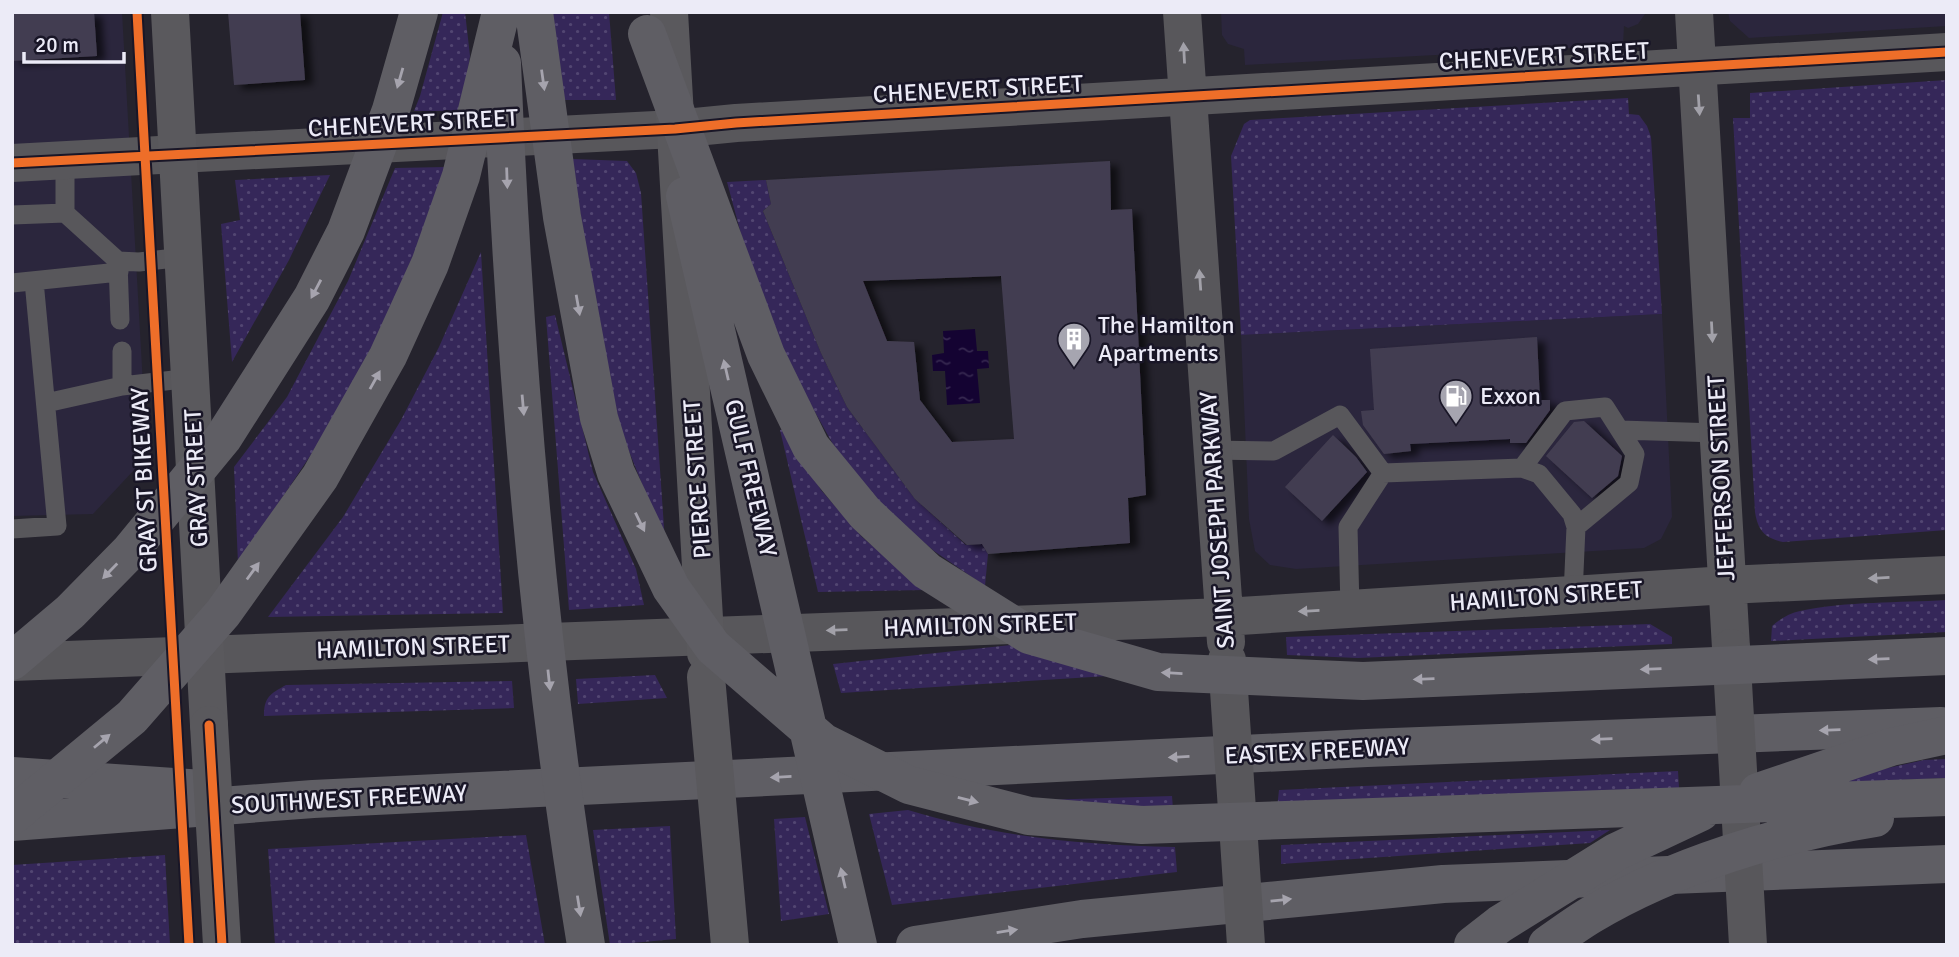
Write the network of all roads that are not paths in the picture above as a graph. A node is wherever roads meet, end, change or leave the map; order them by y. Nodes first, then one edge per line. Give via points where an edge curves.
1 (170, 12) edge
2 (419, 12) edge
3 (500, 12) edge
4 (534, 12) edge
5 (1182, 12) edge
6 (1694, 12) edge
7 (653, 20) edge
8 (1947, 52) edge
9 (1696, 67) junction
10 (1187, 97) junction
11 (675, 129) junction
12 (178, 154) junction
13 (65, 160) junction
14 (12, 163) edge
15 (65, 213) junction
16 (12, 215) edge
17 (184, 257) junction
18 (119, 266) junction
19 (34, 281) junction
20 (12, 283) edge
21 (120, 320) dead end
22 (122, 351) dead end
23 (191, 379) junction
24 (122, 387) junction
25 (46, 403) junction
26 (1620, 430) junction
27 (1718, 433) junction
28 (1212, 450) junction
29 (1522, 468) junction
30 (1383, 473) junction
31 (1576, 527) junction
32 (12, 529) edge
33 (1947, 575) edge
34 (1727, 585) junction
35 (1573, 595) junction
36 (1350, 609) junction
37 (1224, 617) junction
38 (706, 635) junction
39 (206, 655) junction
40 (1947, 656) edge
41 (12, 661) edge
42 (1947, 726) edge
43 (1947, 735) edge
44 (12, 776) edge
45 (687, 781) joint
46 (1947, 797) edge
47 (313, 799) junction
48 (1947, 807) edge
49 (12, 816) edge
50 (12, 822) edge
51 (1947, 864) edge
52 (222, 945) edge
53 (586, 945) edge
54 (730, 945) edge
55 (858, 945) edge
56 (915, 945) edge
57 (1246, 945) edge
58 (1473, 945) edge
59 (1547, 945) edge
60 (1748, 945) edge

1 - 12 main road, GRAY STREET
2 -> 41 highway, bridge via 391,110 351,218 312,298 223,439 130,551 70,612
49 -> 3 highway, bridge via 132,717 223,613 320,477 388,356 430,264 461,176
3 -> 53 highway, bridge via 508,216 528,460 549,682
4 -> 46 highway, bridge via 562,217 599,418 616,473 671,588 713,647 823,742 923,789 1029,816 1142,825
10 -> 5 street, SAINT JOSEPH PARKWAY
6 - 9 street, JEFFERSON STREET
7 - 11 main road, PIERCE STREET
40 -> 7 highway, bridge via 1363,681 1158,672 1029,635 927,570 865,513 811,447 766,355
55 -> 7 highway, GULF FREEWAY, bridge
8 - 9 street, CHENEVERT STREET
9 - 10 street, CHENEVERT STREET
9 -> 27 street, JEFFERSON STREET
10 - 11 street, CHENEVERT STREET
28 -> 10 street, SAINT JOSEPH PARKWAY
11 - 12 street, CHENEVERT STREET
11 - 38 main road, PIERCE STREET
12 - 13 street, CHENEVERT STREET
12 - 17 main road, GRAY STREET
13 - 14 street, CHENEVERT STREET
13 - 15 lane
15 - 16 lane
15 - 18 lane
17 - 18 lane
17 - 23 main road, GRAY STREET
18 - 19 lane
18 - 21 lane
19 - 20 lane
19 - 25 lane
22 - 24 lane
23 - 24 lane
23 - 39 main road, GRAY STREET
24 - 25 lane
25 - 32 lane via 57,526
26 - 27 lane
26 - 29 lane via 1605,407 1565,411
26 - 31 lane via 1635,454 1629,483
27 - 34 street, JEFFERSON STREET
28 - 30 lane via 1274,451 1340,415
28 - 37 street, SAINT JOSEPH PARKWAY
29 - 30 lane
29 - 31 lane via 1539,474 1572,514
30 - 36 lane via 1348,527
31 - 35 lane
33 -> 34 street, HAMILTON STREET
34 - 35 street, HAMILTON STREET
34 - 60 street, JEFFERSON STREET, bridge
35 - 36 street, HAMILTON STREET
36 -> 37 street, HAMILTON STREET
37 -> 38 street, HAMILTON STREET
37 - 57 street, SAINT JOSEPH PARKWAY, bridge
38 - 39 street, HAMILTON STREET
38 - 54 main road, PIERCE STREET, bridge
39 - 41 street, HAMILTON STREET
39 - 52 main road, GRAY STREET, bridge
42 -> 45 highway, EASTEX FREEWAY
43 - 58 highway, bridge via 1891,747 1690,816 1616,852
44 - 47 highway
45 - 47 highway, SOUTHWEST FREEWAY
47 - 50 highway, SOUTHWEST FREEWAY
48 - 59 highway, bridge via 1834,825 1675,873 1592,914
56 -> 51 highway via 1082,919 1443,884

